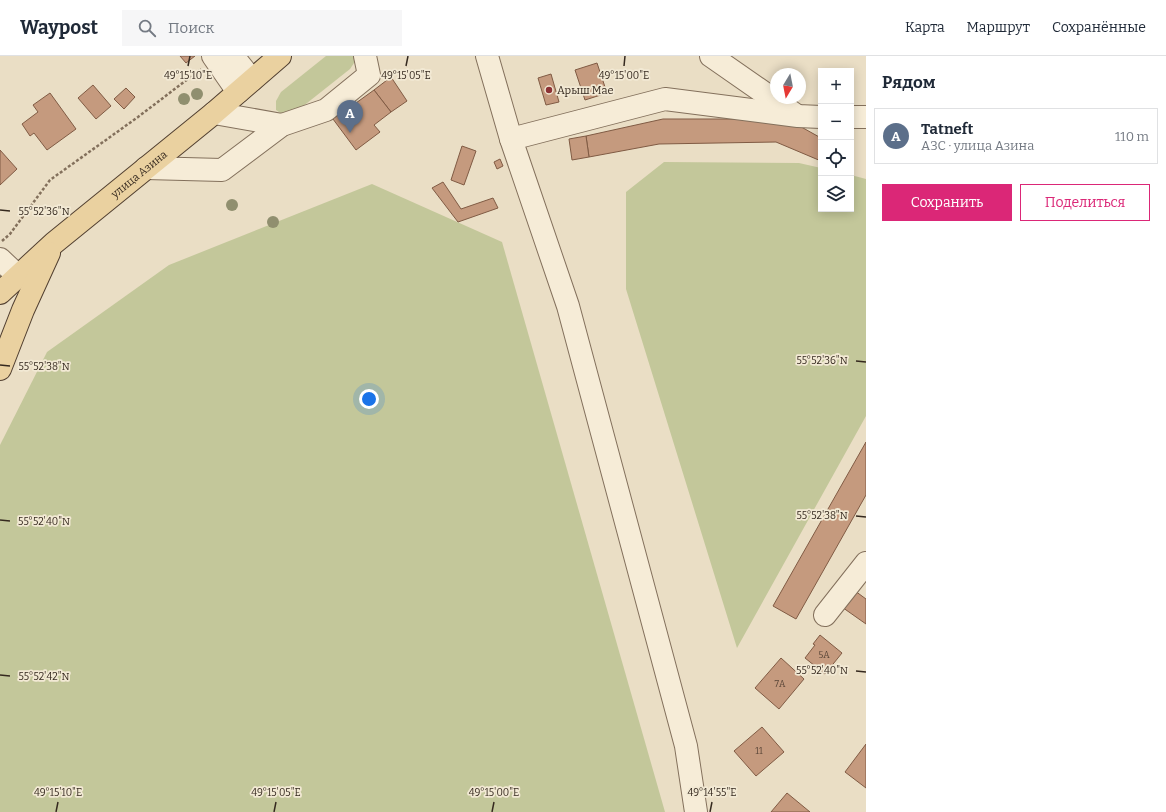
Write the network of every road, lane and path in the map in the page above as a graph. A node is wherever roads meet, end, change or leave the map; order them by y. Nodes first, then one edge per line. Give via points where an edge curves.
1 (280, 56) edge
2 (365, 56) edge
3 (487, 56) edge
4 (711, 56) edge
5 (220, 57) edge
6 (245, 86) junction
7 (214, 113) junction
8 (798, 116) junction
9 (818, 117) edge
10 (854, 117) edge
11 (866, 117) edge
12 (282, 125) junction
13 (511, 139) junction
14 (146, 168) junction
15 (0, 243) edge
16 (54, 243) junction
17 (0, 259) edge
18 (18, 276) junction
19 (0, 294) edge
20 (0, 369) edge
21 (866, 563) edge
22 (825, 615) dead end
23 (696, 812) edge

1 - 6 main road, улица Азина
2 - 12 street via 369,75 326,110
3 - 13 street
4 - 8 street
5 - 6 street
5 - 15 path via 50,180 10,234
6 - 7 main road, улица Азина
7 - 12 street
7 - 14 main road, улица Азина
8 - 9 street
8 - 13 street via 665,99
10 - 11 street
12 - 14 street via 222,170
13 - 23 street via 568,306 686,746
14 - 16 main road, улица Азина
16 - 18 main road, улица Азина
16 - 20 main road via 23,310
17 - 18 street
18 - 19 main road, улица Азина
21 - 22 street

